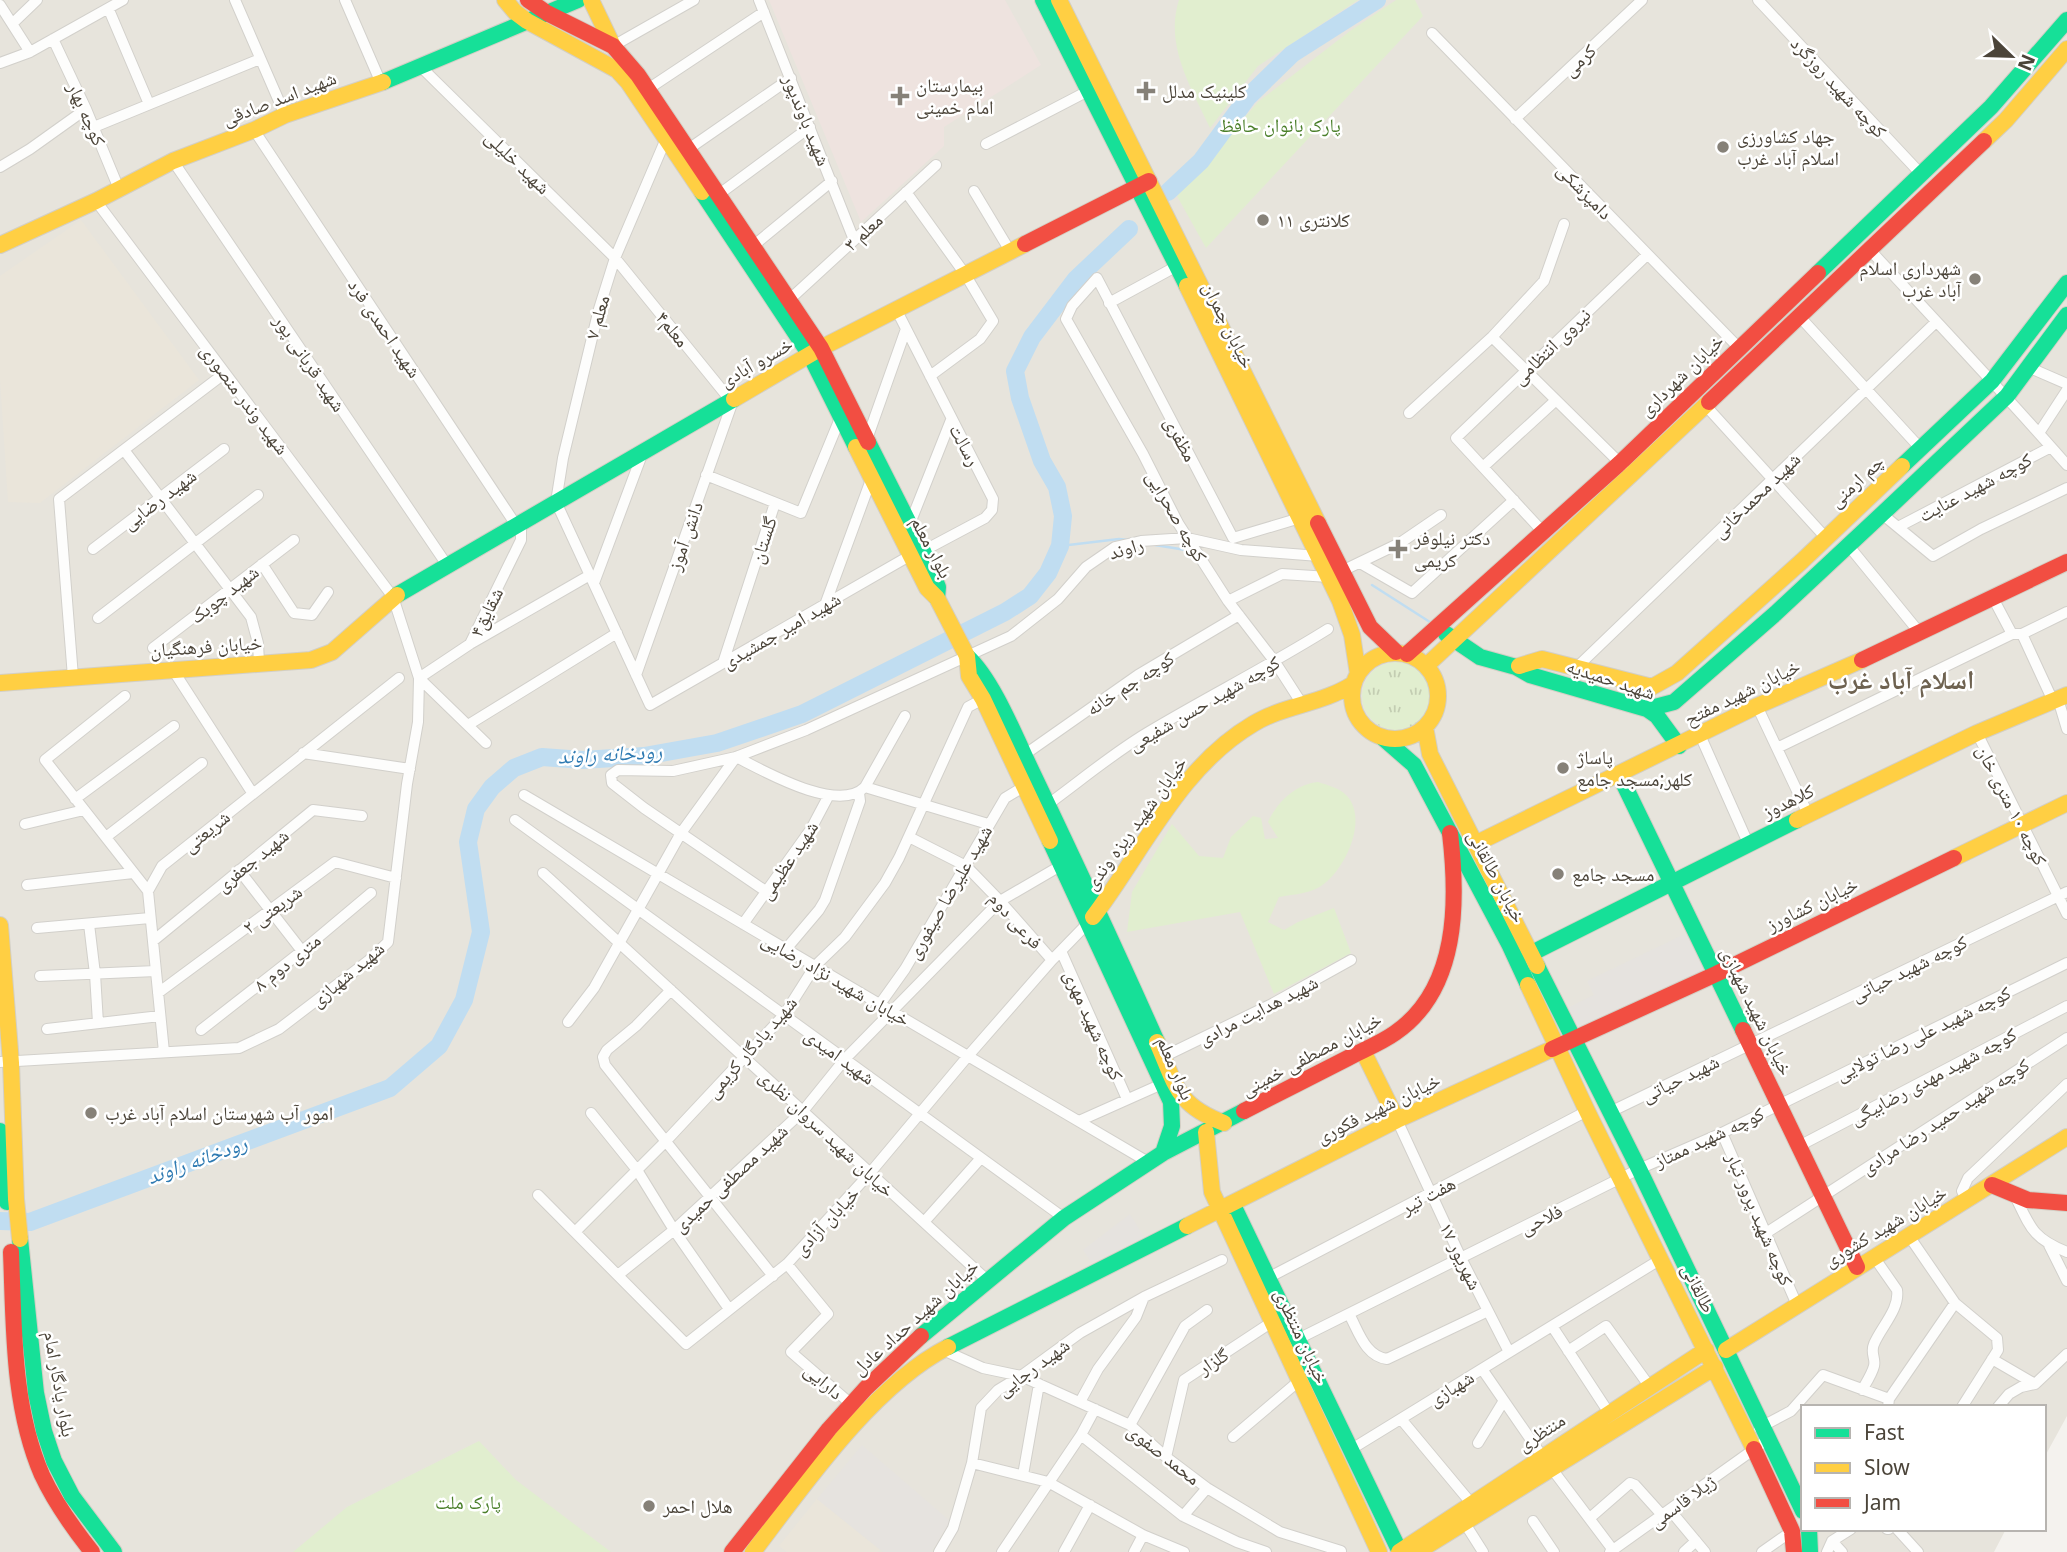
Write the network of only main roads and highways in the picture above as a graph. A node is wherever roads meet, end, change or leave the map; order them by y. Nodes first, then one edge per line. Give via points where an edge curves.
1 (505, 0) edge
2 (528, 0) edge
3 (578, 0) edge
4 (591, 0) edge
5 (1043, 0) edge
6 (1060, 1) edge
7 (547, 13) junction
8 (2067, 20) edge
9 (527, 21) junction
10 (613, 46) junction
11 (2067, 49) edge
12 (2007, 88) junction
13 (2022, 102) junction
14 (1977, 120) junction
15 (1991, 134) junction
16 (1144, 183) junction
17 (0, 245) edge
18 (2067, 283) edge
19 (2066, 319) edge
20 (815, 351) junction
21 (917, 553) junction
22 (2067, 562) edge
23 (1336, 574) junction
24 (393, 597) joint
25 (1435, 629) junction
26 (1455, 637) junction
27 (1401, 653) junction
28 (967, 656) junction
29 (1426, 666) junction
30 (1519, 666) junction
31 (1356, 679) junction
32 (0, 683) edge
33 (1652, 687) junction
34 (2059, 698) edge
35 (1647, 709) junction
36 (1425, 727) junction
37 (1383, 738) junction
38 (1679, 746) junction
39 (1619, 774) junction
40 (1441, 775) junction
41 (1423, 783) junction
42 (2067, 803) edge
43 (1450, 833) junction
44 (1475, 844) junction
45 (1066, 862) junction
46 (1672, 882) junction
47 (1098, 910) junction
48 (1087, 923) junction
49 (0, 925) edge
50 (1530, 954) junction
51 (1716, 974) junction
52 (1574, 1038) junction
53 (1556, 1046) junction
54 (1363, 1051) junction
55 (6, 1062) edge
56 (1397, 1120) junction
57 (1224, 1123) junction
58 (0, 1131) edge
59 (1206, 1132) junction
60 (2067, 1137) edge
61 (1163, 1153) junction
62 (1992, 1185) junction
63 (12, 1199) junction
64 (2067, 1203) edge
65 (1227, 1208) junction
66 (16, 1247) junction
67 (1857, 1267) junction
68 (6, 1281) edge
69 (1262, 1282) junction
70 (956, 1306) junction
71 (976, 1332) junction
72 (912, 1343) junction
73 (1706, 1350) junction
74 (1726, 1350) junction
75 (924, 1362) junction
76 (1715, 1367) junction
77 (1758, 1438) junction
78 (1547, 1463) junction
79 (1801, 1508) edge
80 (1809, 1531) edge
81 (759, 1550) edge
82 (92, 1552) edge
83 (114, 1552) edge
84 (732, 1552) edge
85 (1379, 1552) edge
86 (1400, 1552) edge
87 (1417, 1552) edge
88 (1794, 1552) edge
89 (1810, 1552) edge

1 - 9 main road, بلوار معلم
2 - 7 main road, بلوار معلم
3 - 7 main road, شهید اسد صادقی
4 - 10 main road
5 - 16 main road, خیابان چمران via 1088,91
6 - 16 main road, خیابان چمران
7 - 9 main road, شهید اسد صادقی
7 - 10 main road, بلوار معلم
8 - 12 main road, خیابان شهرداری
9 - 17 main road, شهید اسد صادقی via 381,83 285,115 173,161
9 - 20 main road, بلوار معلم via 617,70
10 - 20 main road, بلوار معلم via 648,89 789,300
11 - 13 main road, خیابان شهرداری
12 - 13 main road
12 - 14 main road, خیابان شهرداری
13 - 15 main road, خیابان شهرداری
14 - 15 main road
14 - 25 main road, خیابان شهرداری via 1620,463
15 - 26 main road, خیابان شهرداری
16 - 20 main road, خسرو آبادی
16 - 23 main road, خیابان چمران
16 - 23 main road, خیابان چمران via 1177,266 1300,518 1319,556
18 - 33 main road, چم ارمنی via 1992,382 1677,673
19 - 35 main road via 2007,396 1882,514 1674,702
20 - 21 main road, بلوار معلم via 841,416
20 - 21 main road, بلوار معلم via 867,439 909,526
20 - 24 main road, خسرو آبادی
21 - 28 main road, بلوار معلم via 927,588 937,598
22 - 38 main road, خیابان شهید مفتح
23 - 27 main road, خیابان چمران via 1370,627
23 - 31 main road, خیابان چمران via 1357,644
24 - 32 main road, خیابان فرهنگیان via 332,652 311,660
25 - 26 main road, شهید حمیدیه
25 - 27 main road, خیابان شهرداری
26 - 29 main road, خیابان شهرداری
26 - 30 main road, شهید حمیدیه via 1474,654
27 - 29 main road
27 - 31 main road via 1374,658
28 - 45 main road, بلوار معلم via 970,676
28 - 45 main road, بلوار معلم via 981,669 1024,755
29 - 36 main road via 1438,697
30 - 33 main road, شهید حمیدیه via 1542,659
30 - 35 main road, شهید حمیدیه via 1530,675
31 - 37 main road via 1351,695 1357,717
31 - 47 main road, خیابان شهید ریزه وندی via 1343,692 1254,723 1223,746 1198,769
33 - 35 main road
34 - 46 main road, کلاهدوز via 1976,733
35 - 38 main road, شهید حمیدیه
36 - 37 main road via 1405,738
36 - 40 main road, خیابان طالقانی via 1430,754
37 - 41 main road, خیابان طالقانی via 1413,765
38 - 39 main road, خیابان شهید مفتح
39 - 44 main road, خیابان شهید مفتح
39 - 46 main road, خیابان شهید شهبازی
40 - 41 main road via 1431,772
40 - 44 main road, خیابان طالقانی
41 - 43 main road, خیابان طالقانی
42 - 51 main road, خیابان کشاورز
43 - 53 main road, خیابان طالقانی
43 - 54 main road, خیابان مصطفی خمینی via 1455,904 1437,983 1423,1007 1396,1033
44 - 50 main road, خیابان طالقانی
45 - 47 main road, بلوار معلم
45 - 48 main road, بلوار معلم
46 - 50 main road, کلاهدوز
46 - 51 main road, خیابان شهید شهبازی
47 - 48 main road, خیابان شهید ریزه وندی
47 - 57 main road, بلوار معلم via 1182,1098 1189,1107
48 - 61 main road, بلوار معلم via 1171,1102 1173,1115
49 - 55 main road
50 - 52 main road, خیابان طالقانی
51 - 52 main road, خیابان کشاورز
51 - 67 main road, خیابان شهید شهبازی
52 - 53 main road, خیابان شهید فکوری
52 - 74 main road, طالقانی
53 - 56 main road, خیابان شهید فکوری
53 - 73 main road, طالقانی
54 - 56 main road
54 - 57 main road, خیابان مصطفی خمینی
55 - 63 main road
56 - 65 main road, خیابان شهید فکوری
57 - 59 main road, خیابان مصطفی خمینی
58 - 63 main road
59 - 61 main road, خیابان مصطفی خمینی
59 - 65 main road, خیابان منتظری via 1212,1192
60 - 62 main road, خیابان شهید کشوری
61 - 70 main road, خیابان شهید حداد عادل via 1064,1218
62 - 64 main road via 2016,1198
62 - 67 main road, خیابان شهید کشوری
63 - 66 main road
65 - 69 main road, خیابان منتظری
65 - 71 main road, خیابان شهید حداد عادل
66 - 68 main road, بلوار یادگار امام
66 - 83 main road, بلوار یادگار امام via 44,1431 72,1496
67 - 74 main road, خیابان شهید کشوری
68 - 82 main road, بلوار یادگار امام via 35,1456 57,1504
69 - 85 main road, خیابان منتظری via 1272,1322
69 - 86 main road, خیابان منتظری via 1298,1339
70 - 71 main road via 951,1319 955,1328
70 - 72 main road, خیابان شهید حداد عادل
71 - 75 main road, خیابان شهید حداد عادل
72 - 75 main road via 928,1345
72 - 84 main road, خیابان شهید حداد عادل via 851,1404
73 - 76 main road, طالقانی
73 - 78 main road, منتظری via 1609,1413
74 - 77 main road, طالقانی
75 - 81 main road, خیابان شهید حداد عادل via 881,1396 841,1438
76 - 77 main road, طالقانی
76 - 78 main road, منتظری
77 - 79 main road, طالقانی
77 - 88 main road, طالقانی
78 - 86 main road, منتظری via 1471,1503
78 - 87 main road, منتظری
80 - 89 main road

